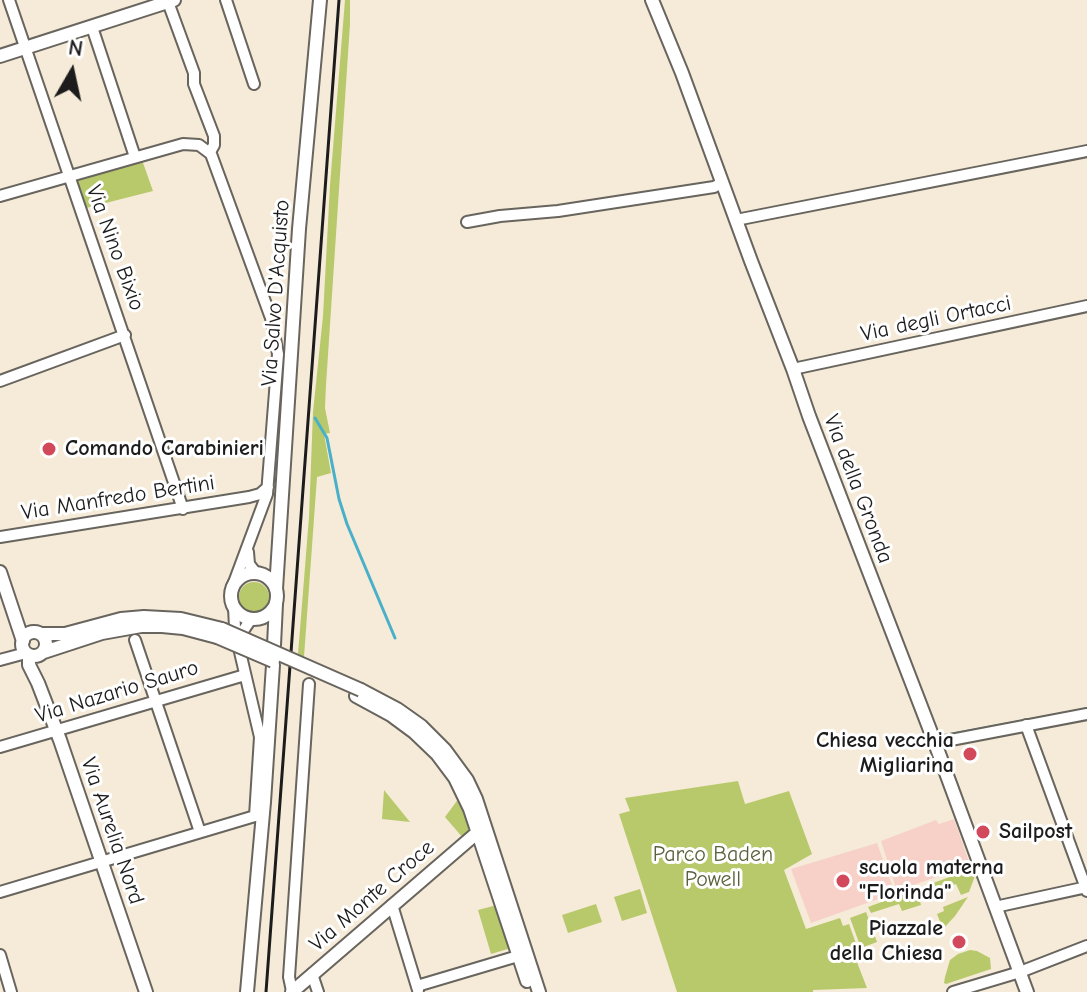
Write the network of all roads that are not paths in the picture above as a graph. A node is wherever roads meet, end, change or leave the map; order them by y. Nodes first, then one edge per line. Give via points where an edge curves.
1 (9, 0) edge
2 (226, 0) edge
3 (320, 0) edge
4 (652, 0) edge
5 (156, 2) edge
6 (92, 27) junction
7 (25, 48) junction
8 (0, 56) edge
9 (254, 84) dead end
10 (1087, 151) edge
11 (210, 152) junction
12 (135, 157) junction
13 (68, 177) junction
14 (722, 183) junction
15 (0, 196) edge
16 (736, 220) junction
17 (467, 222) dead end
18 (1087, 306) edge
19 (125, 335) junction
20 (793, 369) junction
21 (0, 381) edge
22 (269, 486) junction
23 (243, 498) junction
24 (183, 509) junction
25 (257, 521) junction
26 (0, 537) edge
27 (248, 550) junction
28 (279, 553) junction
29 (0, 572) edge
30 (260, 574) junction
31 (232, 588) junction
32 (276, 589) junction
33 (6, 590) junction
34 (276, 604) junction
35 (234, 607) junction
36 (255, 619) junction
37 (229, 631) junction
38 (38, 633) junction
39 (135, 640) dead end
40 (33, 651) junction
41 (240, 652) dead end
42 (0, 660) edge
43 (273, 665) dead end
44 (245, 675) junction
45 (309, 684) dead end
46 (155, 700) junction
47 (1087, 714) edge
48 (1026, 725) junction
49 (56, 731) junction
50 (935, 743) junction
51 (0, 747) edge
52 (200, 832) junction
53 (483, 834) junction
54 (102, 862) junction
55 (1087, 888) edge
56 (0, 892) edge
57 (392, 905) junction
58 (995, 907) junction
59 (1087, 946) edge
60 (0, 955) edge
61 (518, 956) junction
62 (1020, 972) junction
63 (312, 974) junction
64 (418, 989) edge
65 (11, 992) edge
66 (146, 992) edge
67 (247, 992) edge
68 (292, 992) edge
69 (318, 992) edge
70 (531, 992) edge
71 (539, 992) edge
72 (953, 992) edge
73 (1027, 992) edge

1 - 7 street, Via Nino Bixio
2 - 9 street
3 - 28 street, Via Salvo D'Acquisto via 299,229
4 - 14 street, Via della Gronda
5 - 6 street
5 - 11 street via 194,73 214,136
6 - 7 street
6 - 12 street
7 - 8 street
7 - 13 street, Via Nino Bixio
10 - 16 street
11 - 12 street via 187,143
11 - 22 street via 276,337
12 - 13 street
13 - 15 street
13 - 19 street, Via Nino Bixio
14 - 16 street, Via della Gronda
14 - 17 street
16 - 20 street, Via della Gronda
18 - 20 street, Via degli Ortacci
19 - 21 street
19 - 24 street, Via Nino Bixio
20 - 50 street, Via della Gronda
22 - 23 street, Via Manfredo Bertini
22 - 25 street
23 - 24 street, Via Manfredo Bertini
23 - 25 street, Via Manfredo Bertini via 255,506
24 - 26 street, Via Manfredo Bertini
25 - 27 street
27 - 30 street via 249,564
27 - 31 street
28 - 30 street via 274,565
28 - 32 street, Via Salvo D'Acquisto
29 - 33 street, Via Aurelia Nord
30 - 31 street via 242,577
30 - 32 street
31 - 35 street
32 - 34 street, Via Salvo D'Acquisto
33 - 38 street, Via Aurelia Nord via 20,617
33 - 40 street, Via Aurelia Nord
34 - 36 street via 269,614
34 - 36 street, Via Salvo D'Acquisto via 274,644 270,632
35 - 36 street, Via Salvo D'Acquisto
35 - 37 street
36 - 37 street
37 - 38 street via 181,619 144,617 65,634
37 - 40 street via 141,626
37 - 53 street, bridge via 358,693 414,732 455,778
38 - 40 street via 28,634
38 - 40 street via 46,642
39 - 46 street
40 - 42 street
40 - 49 street, Via Aurelia Nord via 29,665
41 - 44 street
43 - 67 street
44 - 46 street, Via Nazario Sauro
44 - 52 street via 260,737 255,816
45 - 68 street
46 - 49 street, Via Nazario Sauro
46 - 52 street
47 - 48 street
48 - 50 street
48 - 55 street
49 - 51 street, Via Nazario Sauro
49 - 54 street, Via Aurelia Nord
50 - 58 street, Via della Gronda
52 - 54 street
53 - 57 street, Via Monte Croce
53 - 61 street
53 - 71 street
54 - 56 street
54 - 66 street, Via Aurelia Nord
55 - 58 street
57 - 63 street, Via Monte Croce
57 - 64 street
58 - 62 street, Via della Gronda
59 - 62 street
60 - 65 street
61 - 64 street
61 - 70 street
62 - 72 street
62 - 73 street, Via della Gronda
63 - 68 street, Via Monte Croce
63 - 69 street

